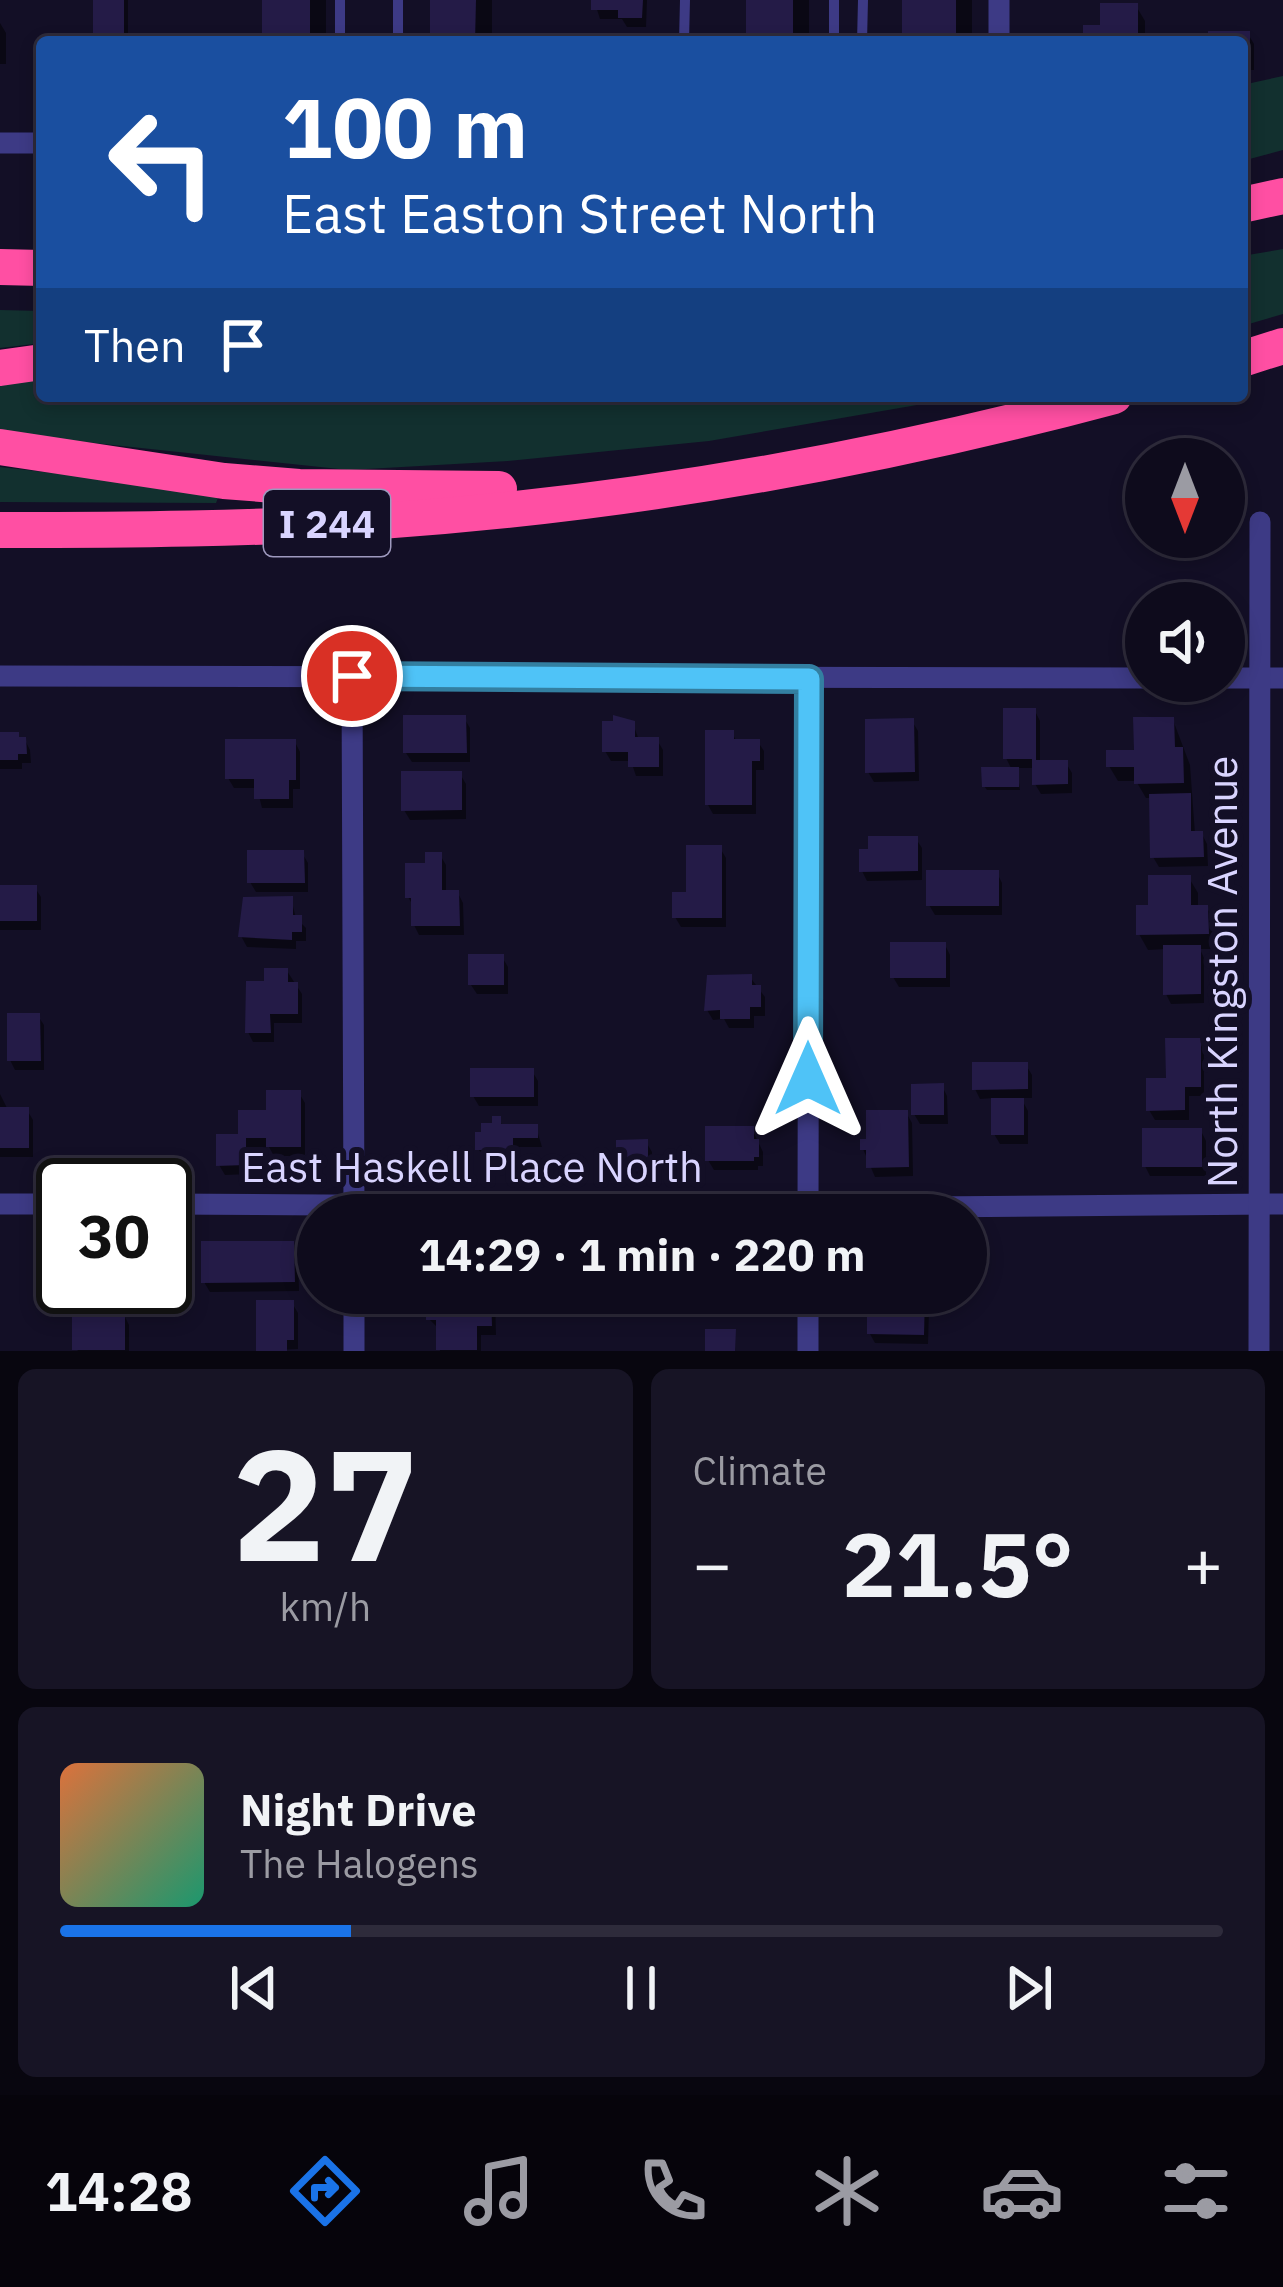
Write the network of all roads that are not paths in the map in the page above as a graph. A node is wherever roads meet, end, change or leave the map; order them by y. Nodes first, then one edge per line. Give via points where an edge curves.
1 (340, 0) edge
2 (398, 0) edge
3 (685, 0) edge
4 (834, 0) edge
5 (863, 0) edge
6 (999, 0) edge
7 (340, 36) edge
8 (398, 36) edge
9 (684, 36) edge
10 (833, 36) edge
11 (862, 36) edge
12 (999, 36) edge
13 (0, 143) edge
14 (36, 143) edge
15 (1283, 196) edge
16 (1248, 204) edge
17 (0, 267) edge
18 (36, 268) edge
19 (1283, 346) edge
20 (1248, 357) edge
21 (36, 363) edge
22 (0, 368) edge
23 (1089, 402) edge
24 (0, 448) edge
25 (653, 491) junction
26 (1260, 522) dead end
27 (0, 530) edge
28 (0, 676) edge
29 (352, 676) junction
30 (1125, 678) edge
31 (1272, 678) edge
32 (809, 679) junction
33 (353, 1194) edge
34 (808, 1194) edge
35 (0, 1204) edge
36 (36, 1204) edge
37 (1259, 1204) junction
38 (1283, 1204) edge
39 (192, 1205) edge
40 (297, 1208) edge
41 (987, 1208) edge
42 (354, 1314) edge
43 (808, 1314) edge
44 (354, 1351) edge
45 (808, 1351) edge
46 (1259, 1351) edge

1 - 7 lane
2 - 8 lane
3 - 9 lane
4 - 10 lane
5 - 11 lane
6 - 12 street
13 - 14 street
15 - 16 highway
17 - 18 highway
19 - 20 highway
21 - 22 highway
23 - 25 highway, I 244 via 887,450
24 - 25 highway via 299,487
25 - 27 highway, I 244 via 384,520
26 - 31 street, North Kingston Avenue
28 - 29 street
29 - 32 street
29 - 33 street
30 - 32 street
31 - 37 street, North Kingston Avenue
32 - 34 street
35 - 36 street
37 - 38 street, East Haskell Place North
37 - 41 street, East Haskell Place North
37 - 46 street, North Kingston Avenue
39 - 40 street, East Haskell Place North
42 - 44 street
43 - 45 street

